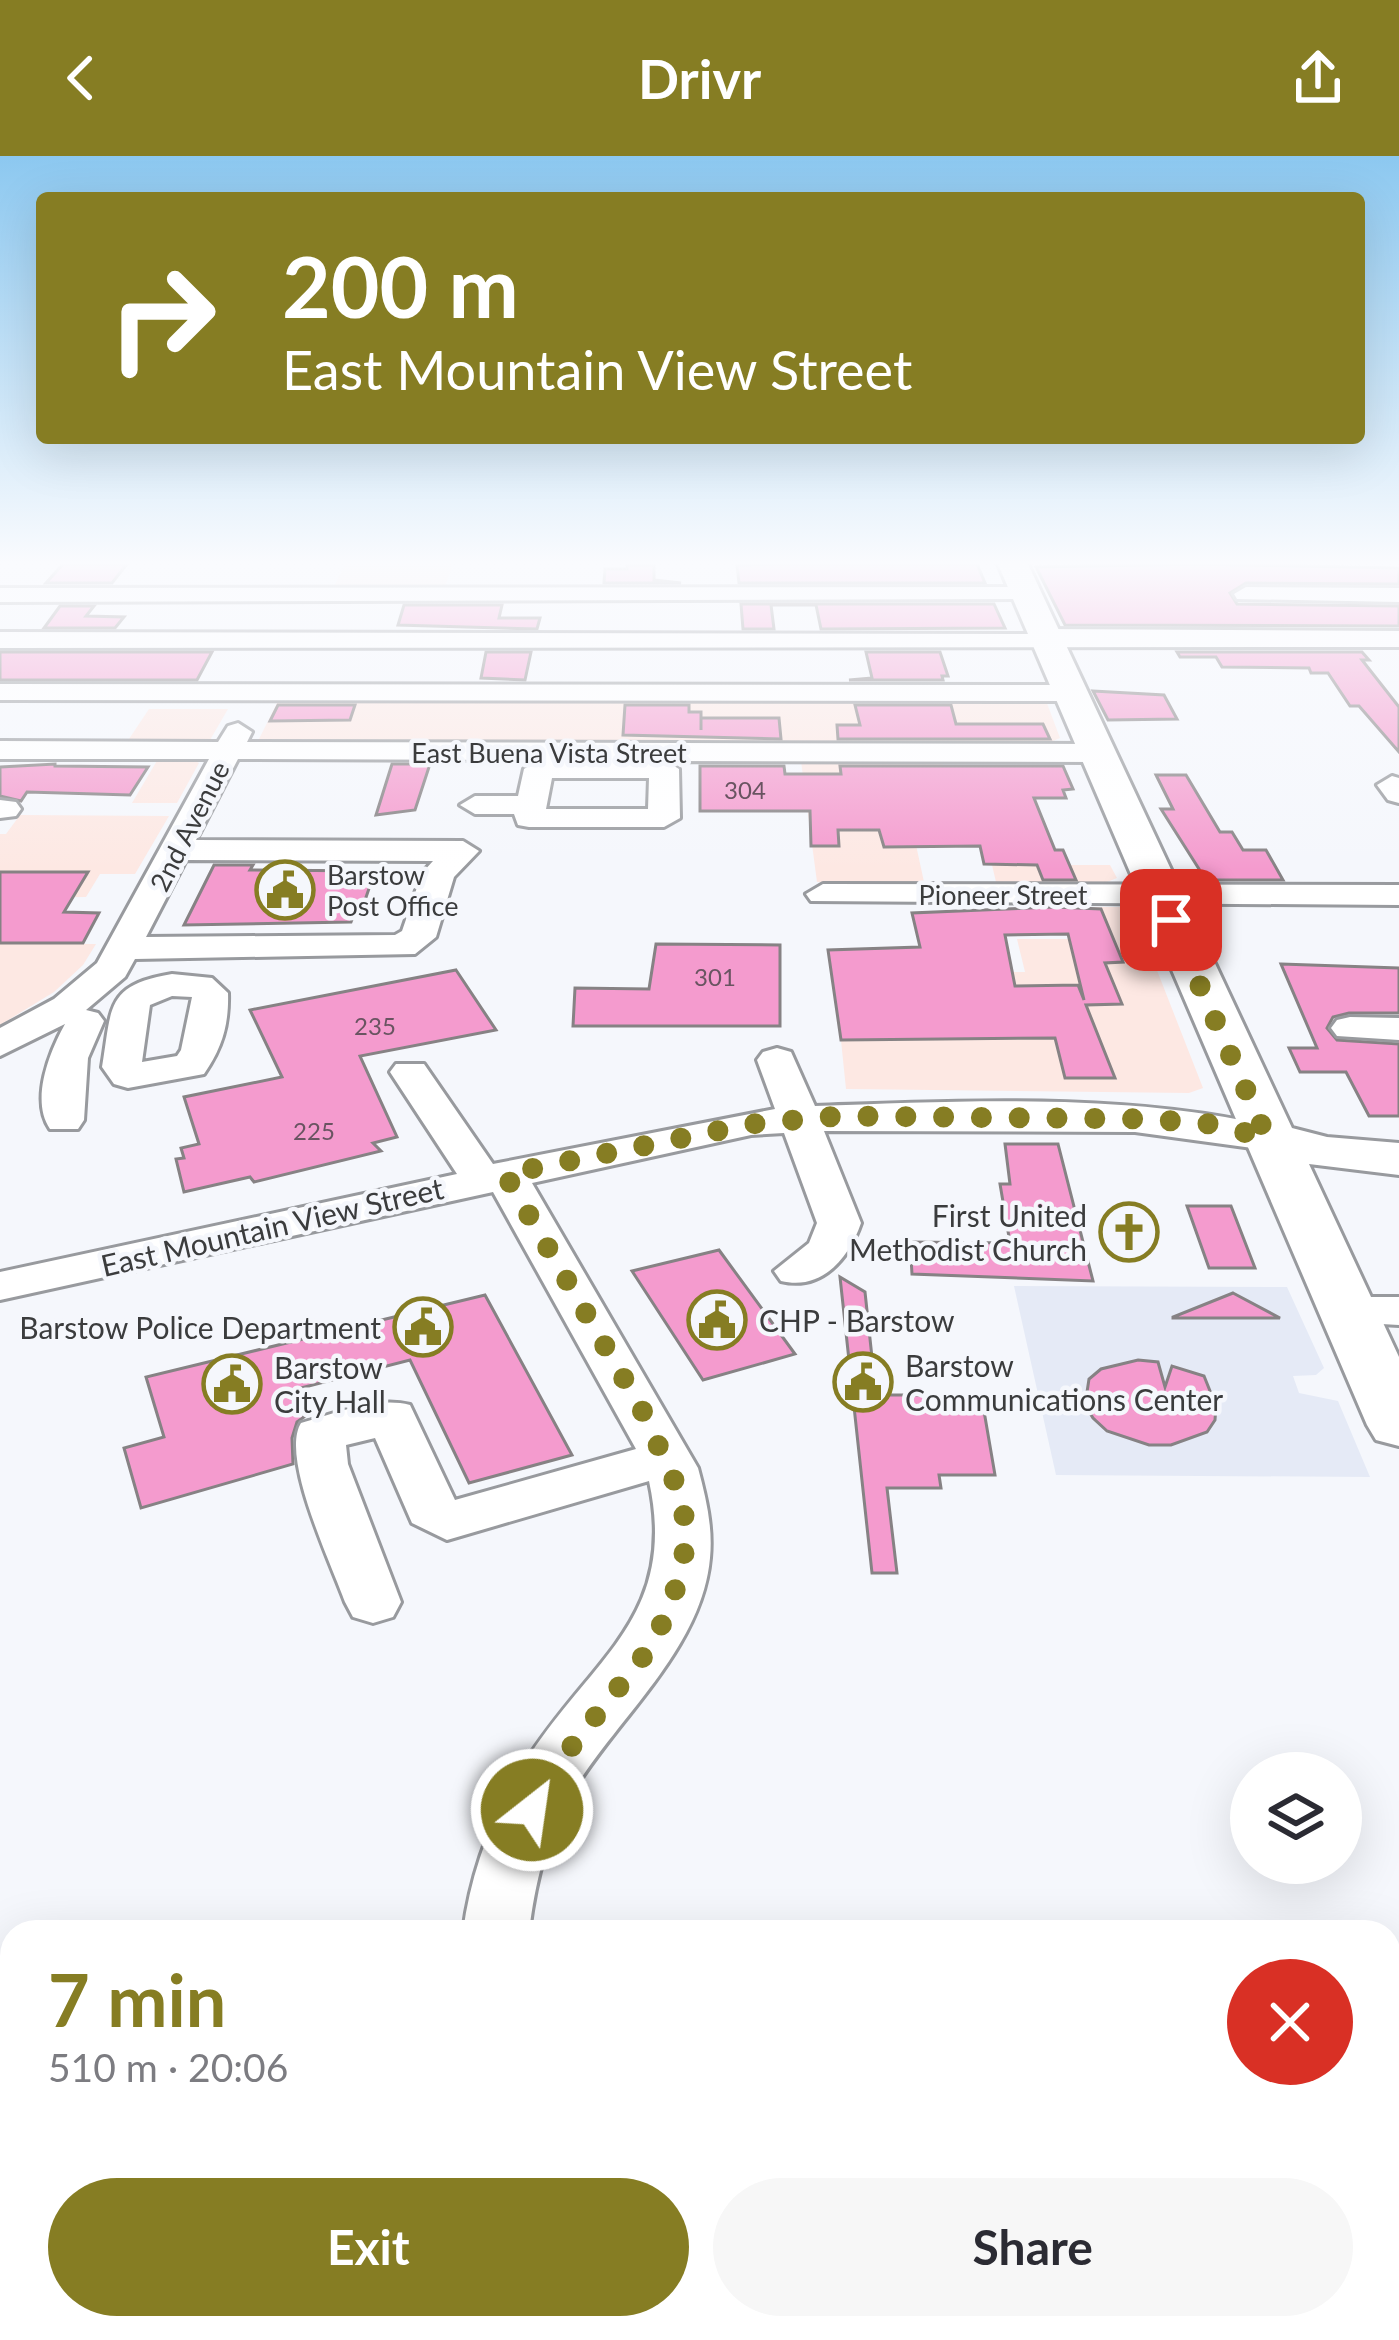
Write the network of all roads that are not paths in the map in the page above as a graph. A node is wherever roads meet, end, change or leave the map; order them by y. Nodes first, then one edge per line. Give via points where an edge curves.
1 (276, 666) edge
2 (1058, 666) edge
3 (0, 692) edge
4 (260, 692) junction
5 (1071, 693) junction
6 (0, 750) edge
7 (159, 751) junction
8 (228, 751) junction
9 (488, 752) junction
10 (1098, 753) junction
11 (138, 786) dead end
12 (533, 798) junction
13 (461, 841) junction
14 (180, 843) junction
15 (824, 894) dead end
16 (1160, 895) junction
17 (1399, 895) edge
18 (125, 948) junction
19 (68, 1019) junction
20 (127, 1022) dead end
21 (1350, 1028) dead end
22 (1399, 1029) edge
23 (0, 1045) edge
24 (777, 1060) dead end
25 (410, 1072) dead end
26 (799, 1118) junction
27 (64, 1120) dead end
28 (1267, 1138) junction
29 (1399, 1159) edge
30 (494, 1176) junction
31 (797, 1271) dead end
32 (0, 1286) edge
33 (1372, 1311) edge
34 (1394, 1401) edge
35 (667, 1458) junction
36 (373, 1602) dead end
37 (499, 1920) edge

1 - 4 street, 2nd Avenue
2 - 5 main road
3 - 4 street
4 - 5 street
4 - 8 street, 2nd Avenue
5 - 10 main road
6 - 7 street, East Buena Vista Street
7 - 8 street, East Buena Vista Street
7 - 11 street
8 - 9 street, East Buena Vista Street
8 - 14 street, 2nd Avenue
9 - 10 street, East Buena Vista Street
9 - 13 street
10 - 16 main road
12 - 12 street via 539,769 664,770 664,818 529,818
12 - 13 street
13 - 14 street
13 - 18 street via 409,943
14 - 18 street, 2nd Avenue
15 - 16 street, Pioneer Street
16 - 17 street, Pioneer Street
16 - 28 main road
18 - 19 street, 2nd Avenue
19 - 20 street
19 - 23 street, 2nd Avenue
19 - 27 street
21 - 22 street
24 - 26 street
25 - 30 street
26 - 28 street, East Mountain View Street via 919,1134 1148,1119
26 - 30 street, East Mountain View Street
26 - 31 street via 839,1223 829,1250
28 - 29 main road, East Mountain View Street
28 - 33 main road
30 - 32 street, East Mountain View Street
30 - 35 street
33 - 34 main road
35 - 36 street via 447,1521 431,1510 392,1417 319,1435 322,1464
35 - 37 street via 684,1502 684,1561 669,1610 649,1649 550,1774 515,1846

